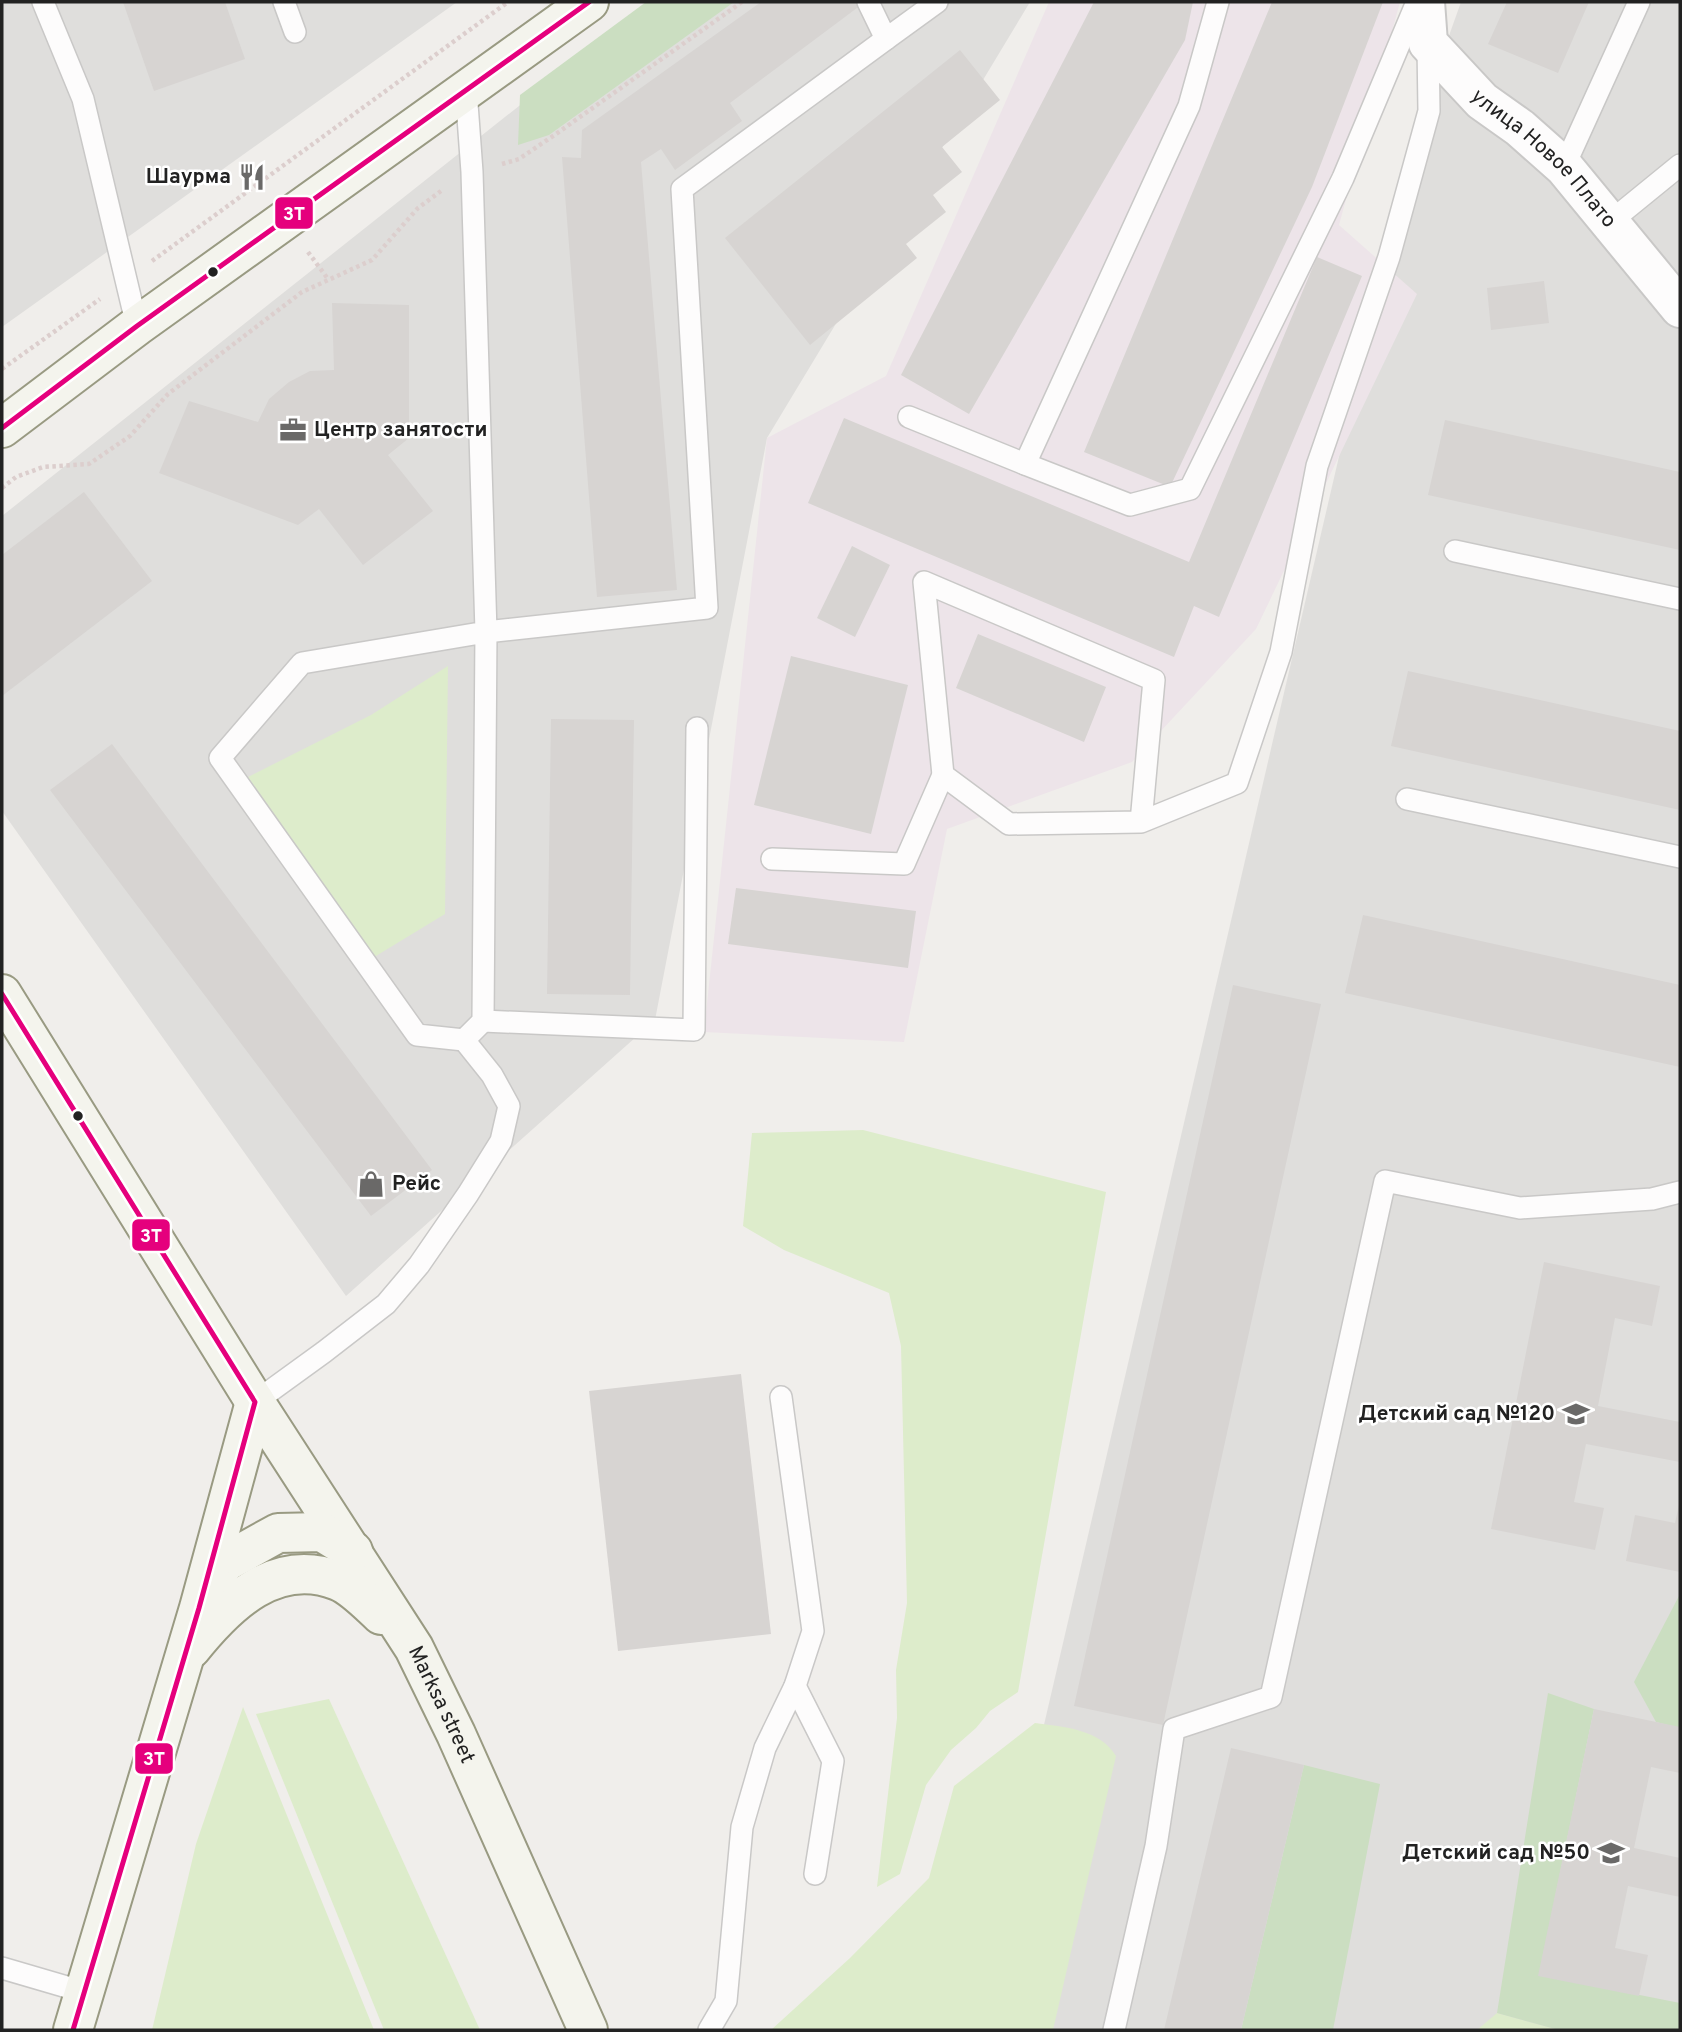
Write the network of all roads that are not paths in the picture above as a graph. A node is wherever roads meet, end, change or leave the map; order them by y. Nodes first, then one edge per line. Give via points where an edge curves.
1 (43, 2) edge
2 (284, 2) edge
3 (589, 2) edge
4 (868, 2) edge
5 (937, 2) edge
6 (1218, 2) edge
7 (1418, 2) edge
8 (1425, 2) edge
9 (1639, 2) edge
10 (295, 32) dead end
11 (886, 38) junction
12 (1428, 43) junction
13 (466, 90) junction
14 (1680, 164) edge
15 (1564, 167) junction
16 (1610, 222) junction
17 (1680, 308) edge
18 (137, 326) junction
19 (909, 417) dead end
20 (2, 428) edge
21 (1026, 464) junction
22 (1455, 551) dead end
23 (1680, 599) edge
24 (486, 632) junction
25 (697, 728) dead end
26 (943, 775) junction
27 (1407, 799) dead end
28 (1141, 822) junction
29 (1680, 857) edge
30 (772, 859) dead end
31 (2, 994) edge
32 (484, 1021) junction
33 (464, 1040) junction
34 (1680, 1192) edge
35 (782, 1397) dead end
36 (255, 1402) junction
37 (353, 1551) junction
38 (199, 1608) junction
39 (414, 1648) junction
40 (181, 1661) junction
41 (795, 1686) junction
42 (815, 1874) dead end
43 (2, 1968) edge
44 (84, 1992) junction
45 (73, 2030) edge
46 (588, 2030) edge
47 (709, 2030) edge
48 (1114, 2030) edge

1 - 18 lane via 83,99
2 - 10 lane
3 - 13 main road
4 - 11 lane
5 - 11 lane
6 - 21 lane via 1189,106
7 - 21 lane via 1343,178 1190,489 1130,505
8 - 12 street
9 - 15 lane
11 - 24 lane via 682,189 707,608
12 - 15 street, улица Новое Плато via 1482,101
12 - 28 lane via 1429,111 1389,257 1317,466 1281,652 1237,782
13 - 18 main road
13 - 24 lane
14 - 16 lane
15 - 16 street, улица Новое Плато
16 - 17 street, улица Новое Плато
18 - 20 main road
19 - 21 lane
22 - 23 lane
24 - 32 lane
24 - 33 lane via 302,663 220,758 417,1035
25 - 32 lane via 694,1030
26 - 28 lane via 1009,824
26 - 28 lane via 923,582 1154,680
26 - 30 lane via 904,864
27 - 29 lane
31 - 36 main road, Marksa street
32 - 33 lane
33 - 36 lane via 509,1106 501,1141 419,1265 386,1304
34 - 48 lane via 1651,1199 1520,1208 1385,1181 1271,1697 1174,1729 1156,1846
35 - 41 lane via 813,1632
36 - 37 main road, Marksa street
36 - 38 main road
37 - 38 main road via 322,1532 278,1533 224,1563
37 - 39 main road, Marksa street
38 - 40 main road
39 - 40 main road via 340,1581 307,1574 281,1576 243,1595 214,1620
39 - 46 main road, Marksa street
40 - 44 main road
41 - 42 lane via 833,1761
41 - 47 lane via 765,1748 742,1828 726,2001
43 - 44 lane
44 - 45 main road

